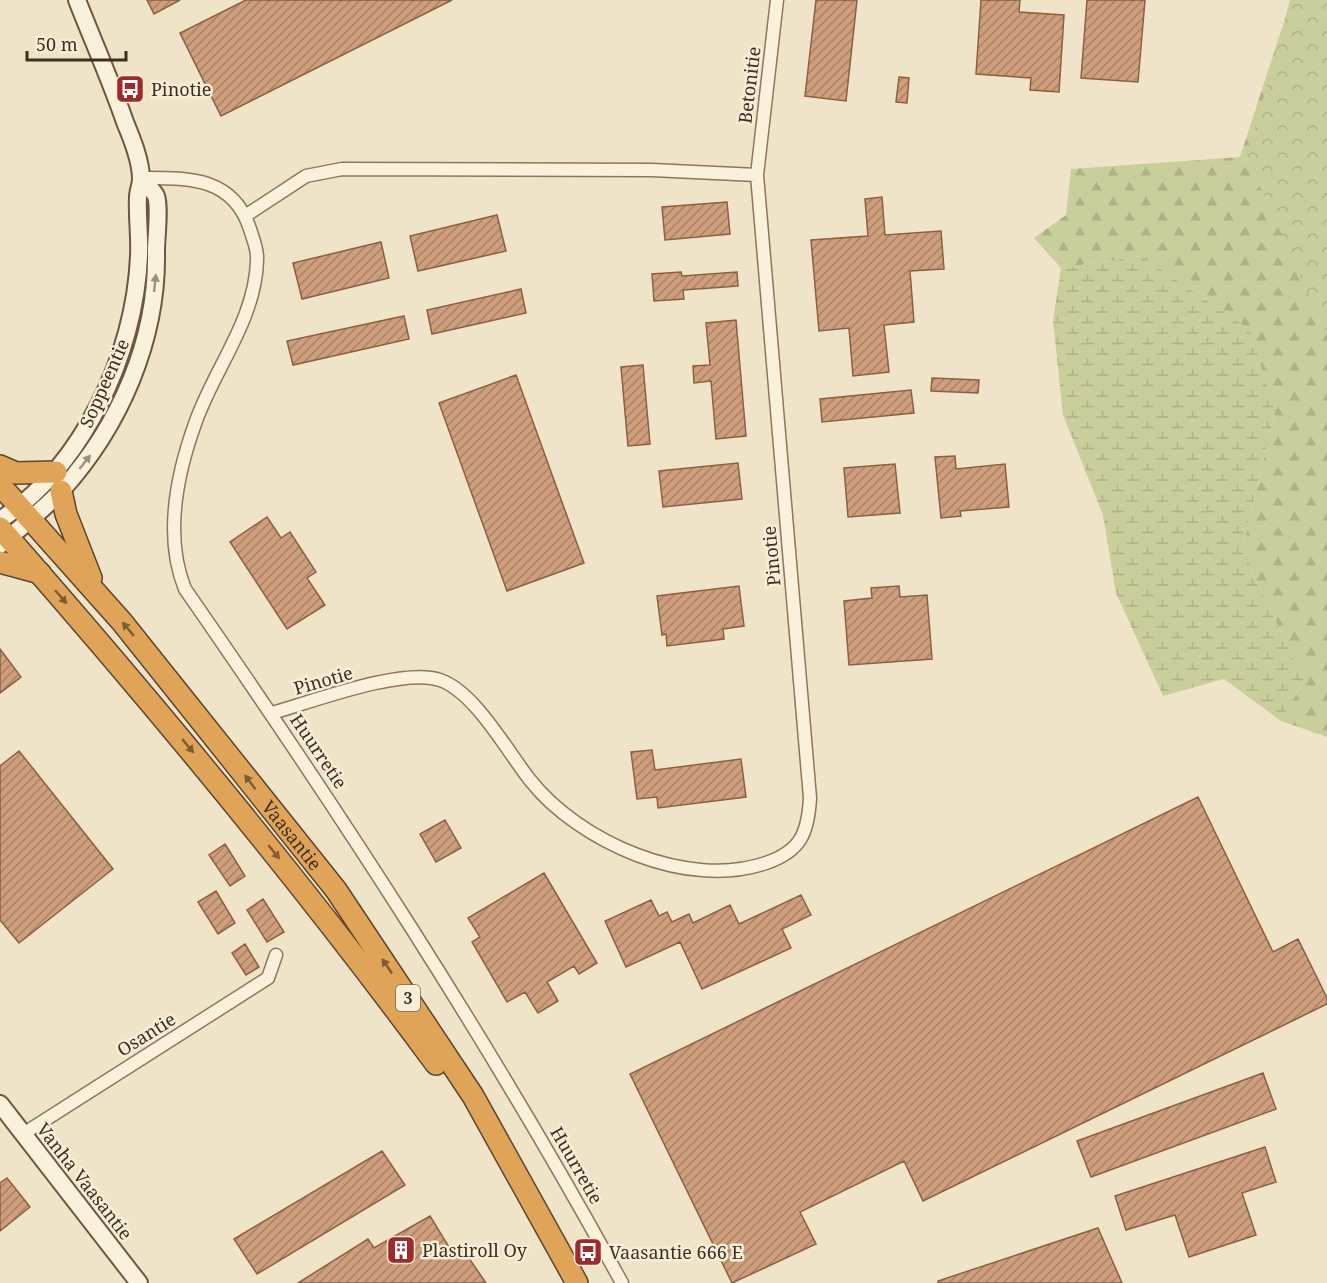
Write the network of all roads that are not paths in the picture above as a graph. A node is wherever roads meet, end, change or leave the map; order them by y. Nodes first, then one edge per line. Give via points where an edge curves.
1 (76, 0) edge
2 (777, 0) edge
3 (757, 175) junction
4 (141, 178) junction
5 (245, 216) junction
6 (0, 466) edge
7 (59, 481) junction
8 (0, 485) edge
9 (25, 514) junction
10 (2, 533) edge
11 (0, 562) edge
12 (40, 573) junction
13 (99, 594) junction
14 (272, 713) junction
15 (276, 955) dead end
16 (0, 1104) edge
17 (23, 1134) junction
18 (516, 1176) junction
19 (139, 1283) edge
20 (577, 1283) edge
21 (622, 1283) edge

1 - 4 main road, Soppeentie via 121,110
2 - 3 street, Betonitie
3 - 5 street via 652,170 342,169 306,176
3 - 14 street, Pinotie via 810,798 809,821 800,843 779,858 729,870 675,865 616,847 551,804 478,712 451,685 439,680 415,677 382,682
4 - 5 street, Huurretie via 178,178 221,189 236,201
4 - 7 main road, Soppeentie via 139,257 131,313 109,384
5 - 14 street, Huurretie via 258,257 255,280 229,351 196,421 181,478 173,535 178,572 185,589
6 - 7 highway
7 - 9 main road, Soppeentie
7 - 13 highway via 79,552
8 - 9 highway, Vaasantie / 3
9 - 10 main road, Soppeentie
9 - 13 highway, Vaasantie / 3
10 - 12 highway, Vaasantie / 3
11 - 12 highway
12 -> 18 highway, Vaasantie / 3 via 211,774 339,933
18 -> 13 highway, Vaasantie / 3 via 473,1096 336,890
14 - 21 street, Huurretie via 421,939 564,1176
15 - 17 street, Osantie via 268,978
16 - 17 main road, Vanha Vaasantie
17 - 19 main road, Vanha Vaasantie
18 - 20 highway, Vaasantie / 3

